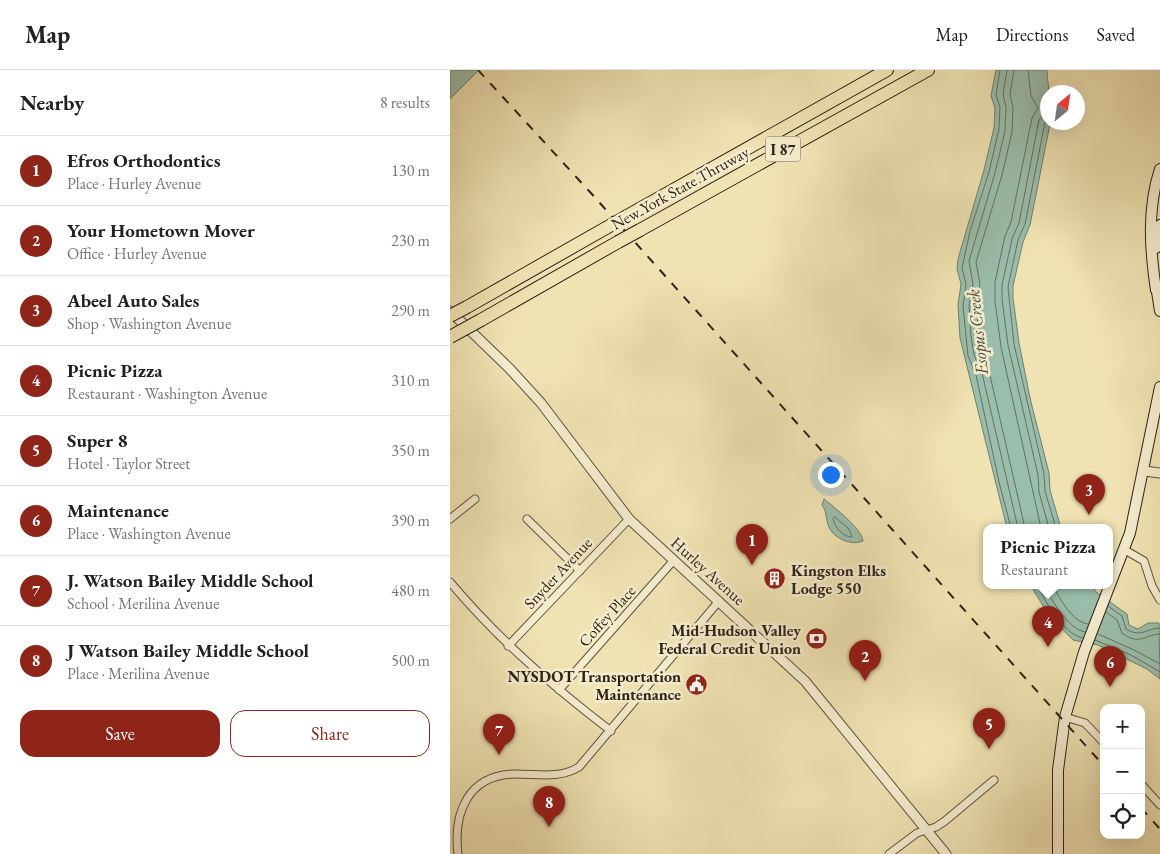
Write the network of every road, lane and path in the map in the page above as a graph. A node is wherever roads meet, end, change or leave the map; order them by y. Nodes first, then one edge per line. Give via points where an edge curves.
1 (887, 70) edge
2 (928, 70) edge
3 (1160, 169) edge
4 (1160, 225) edge
5 (1156, 290) junction
6 (450, 311) edge
7 (1160, 311) edge
8 (450, 316) edge
9 (450, 337) edge
10 (1160, 387) edge
11 (1144, 471) junction
12 (1160, 473) edge
13 (475, 499) dead end
14 (450, 519) edge
15 (527, 519) dead end
16 (629, 519) junction
17 (1125, 550) junction
18 (674, 560) junction
19 (580, 571) junction
20 (1113, 581) edge
21 (450, 582) edge
22 (1110, 589) edge
23 (1160, 600) edge
24 (719, 601) junction
25 (508, 646) junction
26 (559, 690) junction
27 (1065, 717) junction
28 (611, 731) junction
29 (1100, 739) edge
30 (994, 780) dead end
31 (1145, 788) edge
32 (1160, 805) edge
33 (927, 830) junction
34 (458, 854) edge
35 (889, 854) edge
36 (946, 854) edge
37 (1058, 854) edge

1 - 8 highway, New York State Thruway / I 87, bridge
2 - 9 highway, New York State Thruway / I 87, bridge
3 - 5 main road via 1151,220
4 - 5 main road via 1156,249
5 - 7 main road
6 - 16 street, Hurley Avenue via 541,403
10 - 11 main road
11 - 12 street
11 - 17 main road
13 - 14 street
15 - 19 street
16 - 18 street, Hurley Avenue
16 - 19 street, Snyder Avenue
17 - 20 main road
17 - 23 street via 1144,561
18 - 24 street, Hurley Avenue
18 - 26 street, Coffey Place
19 - 25 street, Snyder Avenue
21 - 25 street
22 - 27 main road via 1084,652
24 - 28 street
24 - 33 street, Hurley Avenue via 805,681
25 - 26 street
26 - 28 street
27 - 29 street via 1085,723
27 - 37 main road via 1059,761
28 - 34 street via 579,767 569,772 551,776 505,775 478,786 459,814
30 - 33 street via 945,821
31 - 32 street
33 - 35 street via 917,833
33 - 36 street, Hurley Avenue

